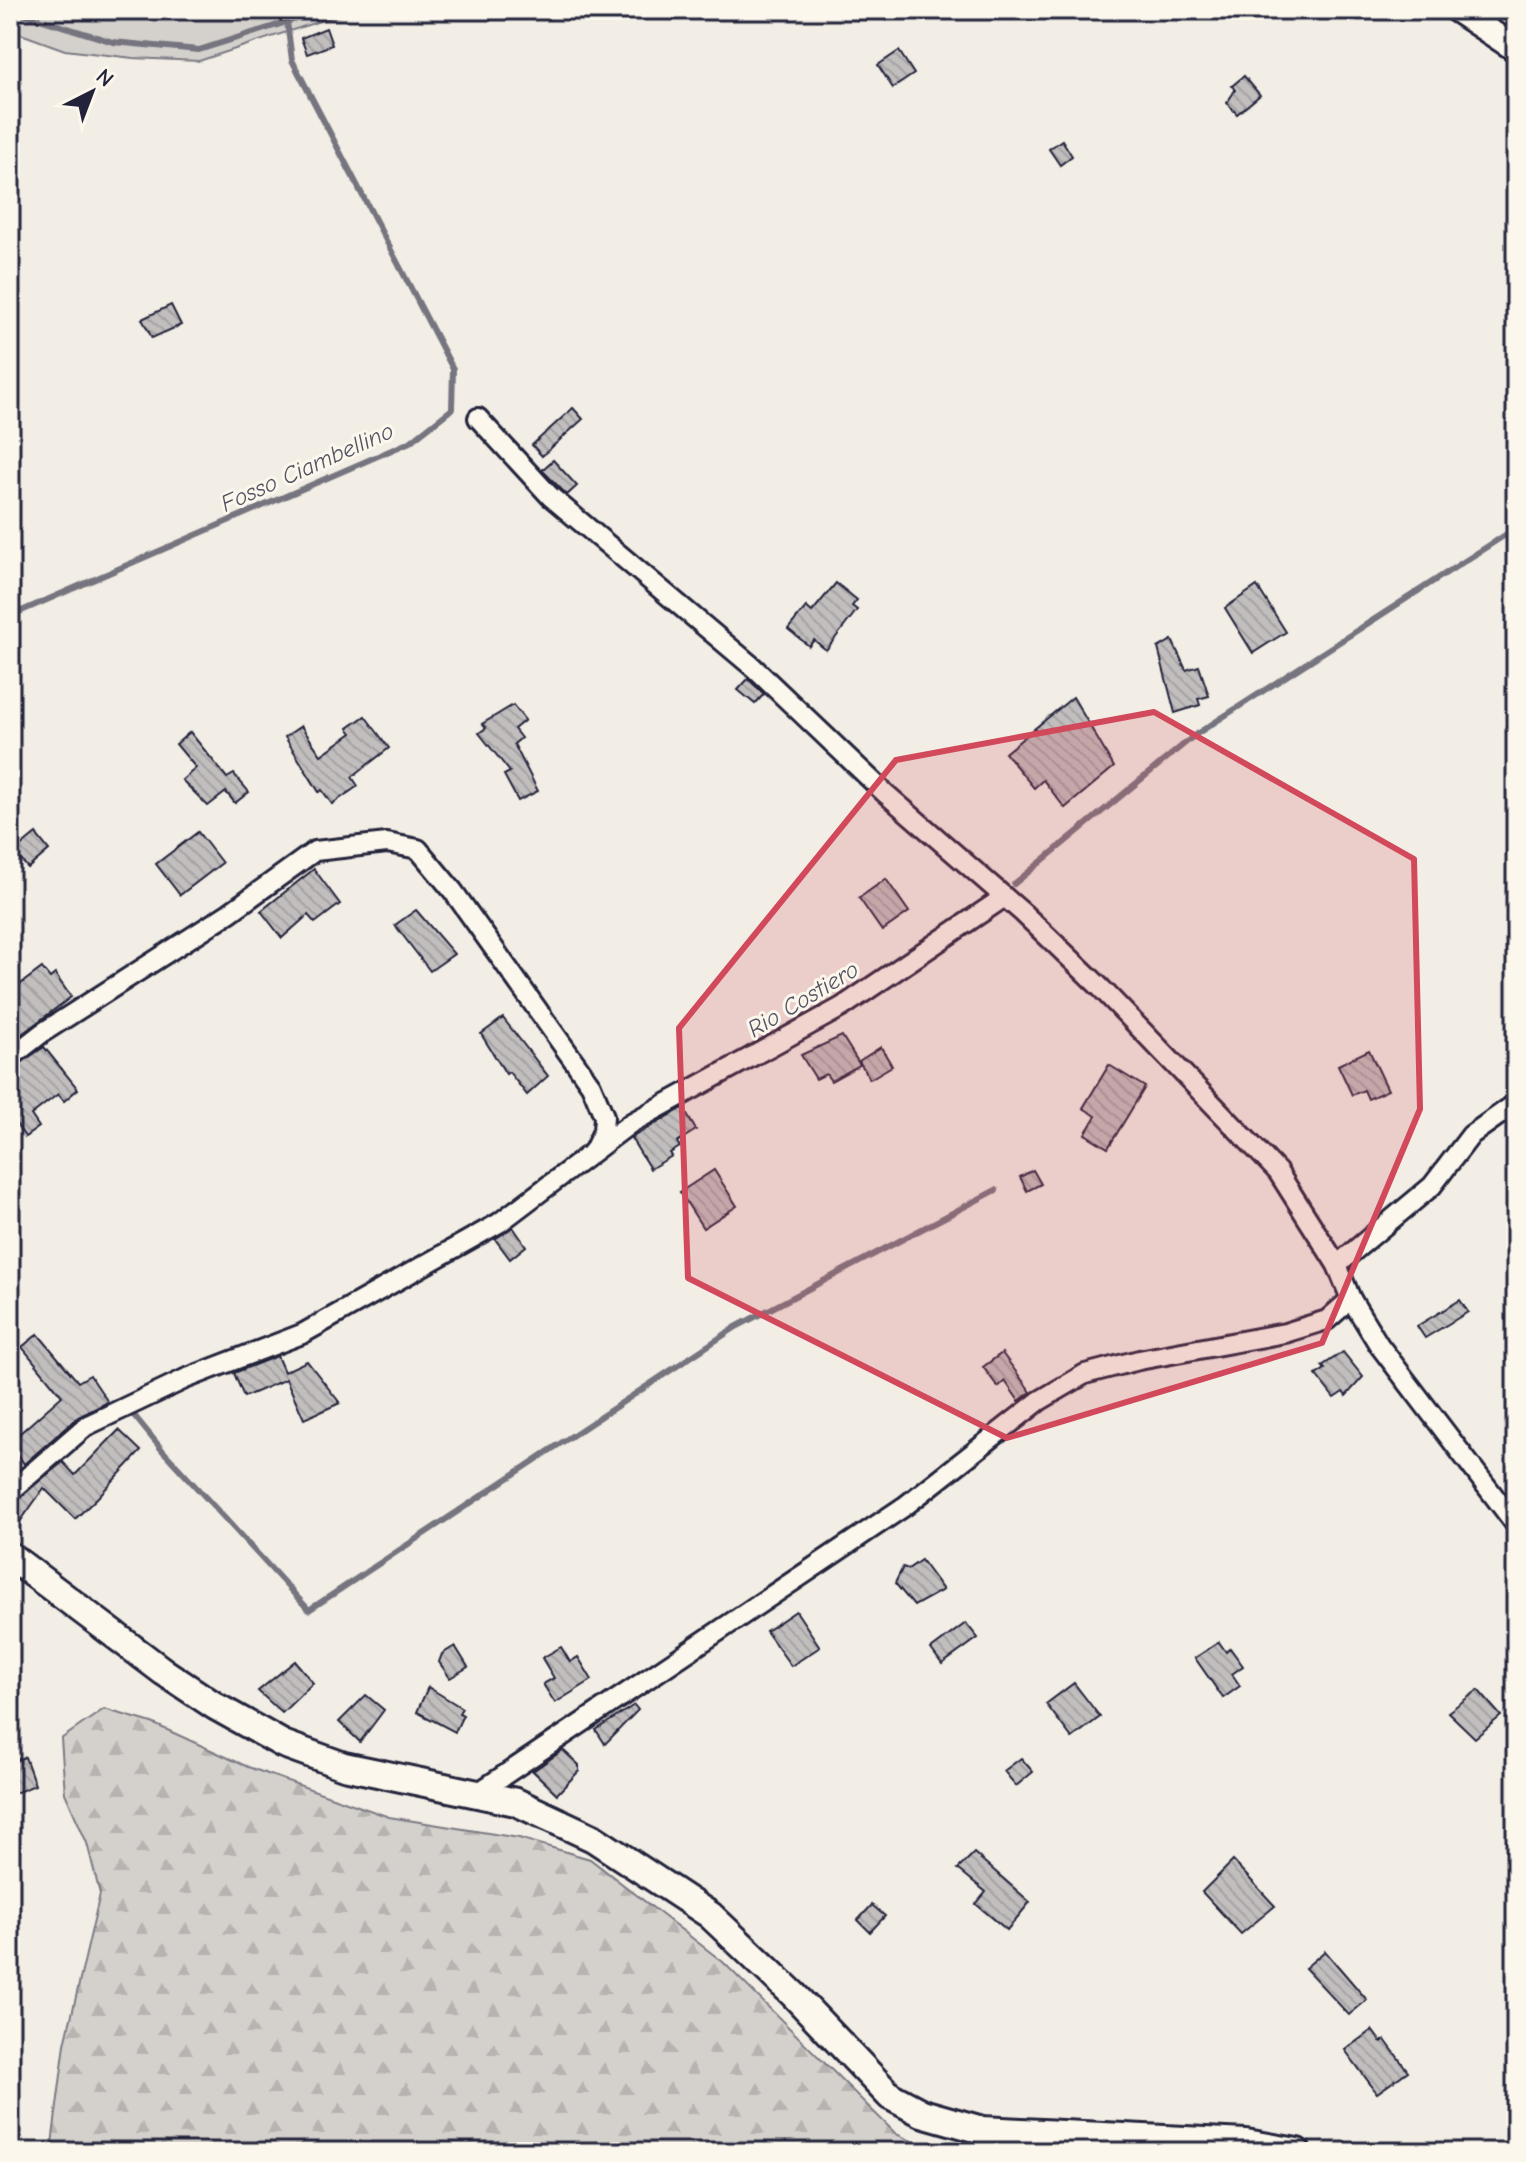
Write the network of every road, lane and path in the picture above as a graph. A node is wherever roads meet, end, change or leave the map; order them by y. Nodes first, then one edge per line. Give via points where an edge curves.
1 (1457, 10) edge
2 (1516, 49) edge
3 (478, 418) dead end
4 (1003, 898) junction
5 (10, 1058) edge
6 (1516, 1103) edge
7 (594, 1151) junction
8 (1337, 1265) junction
9 (1351, 1299) junction
10 (10, 1492) edge
11 (1516, 1525) edge
12 (10, 1556) edge
13 (479, 1792) junction
14 (1297, 2152) edge

1 - 2 street
3 - 4 street via 550,496 753,667
4 - 7 street via 842,1007 631,1123
4 - 8 street via 1101,988 1278,1172
5 - 7 street via 315,851 387,843 418,849 575,1059 604,1116
6 - 8 street via 1471,1135 1432,1186
7 - 10 street via 499,1223 339,1314 86,1426
8 - 9 street
9 - 11 street via 1379,1345
9 - 13 street via 1327,1320 1285,1333 1085,1374 1039,1401 905,1506
12 - 13 main road via 164,1672 283,1744 344,1766
13 - 14 main road via 516,1802 593,1838 710,1915 890,2096 922,2113 982,2130 1246,2143

